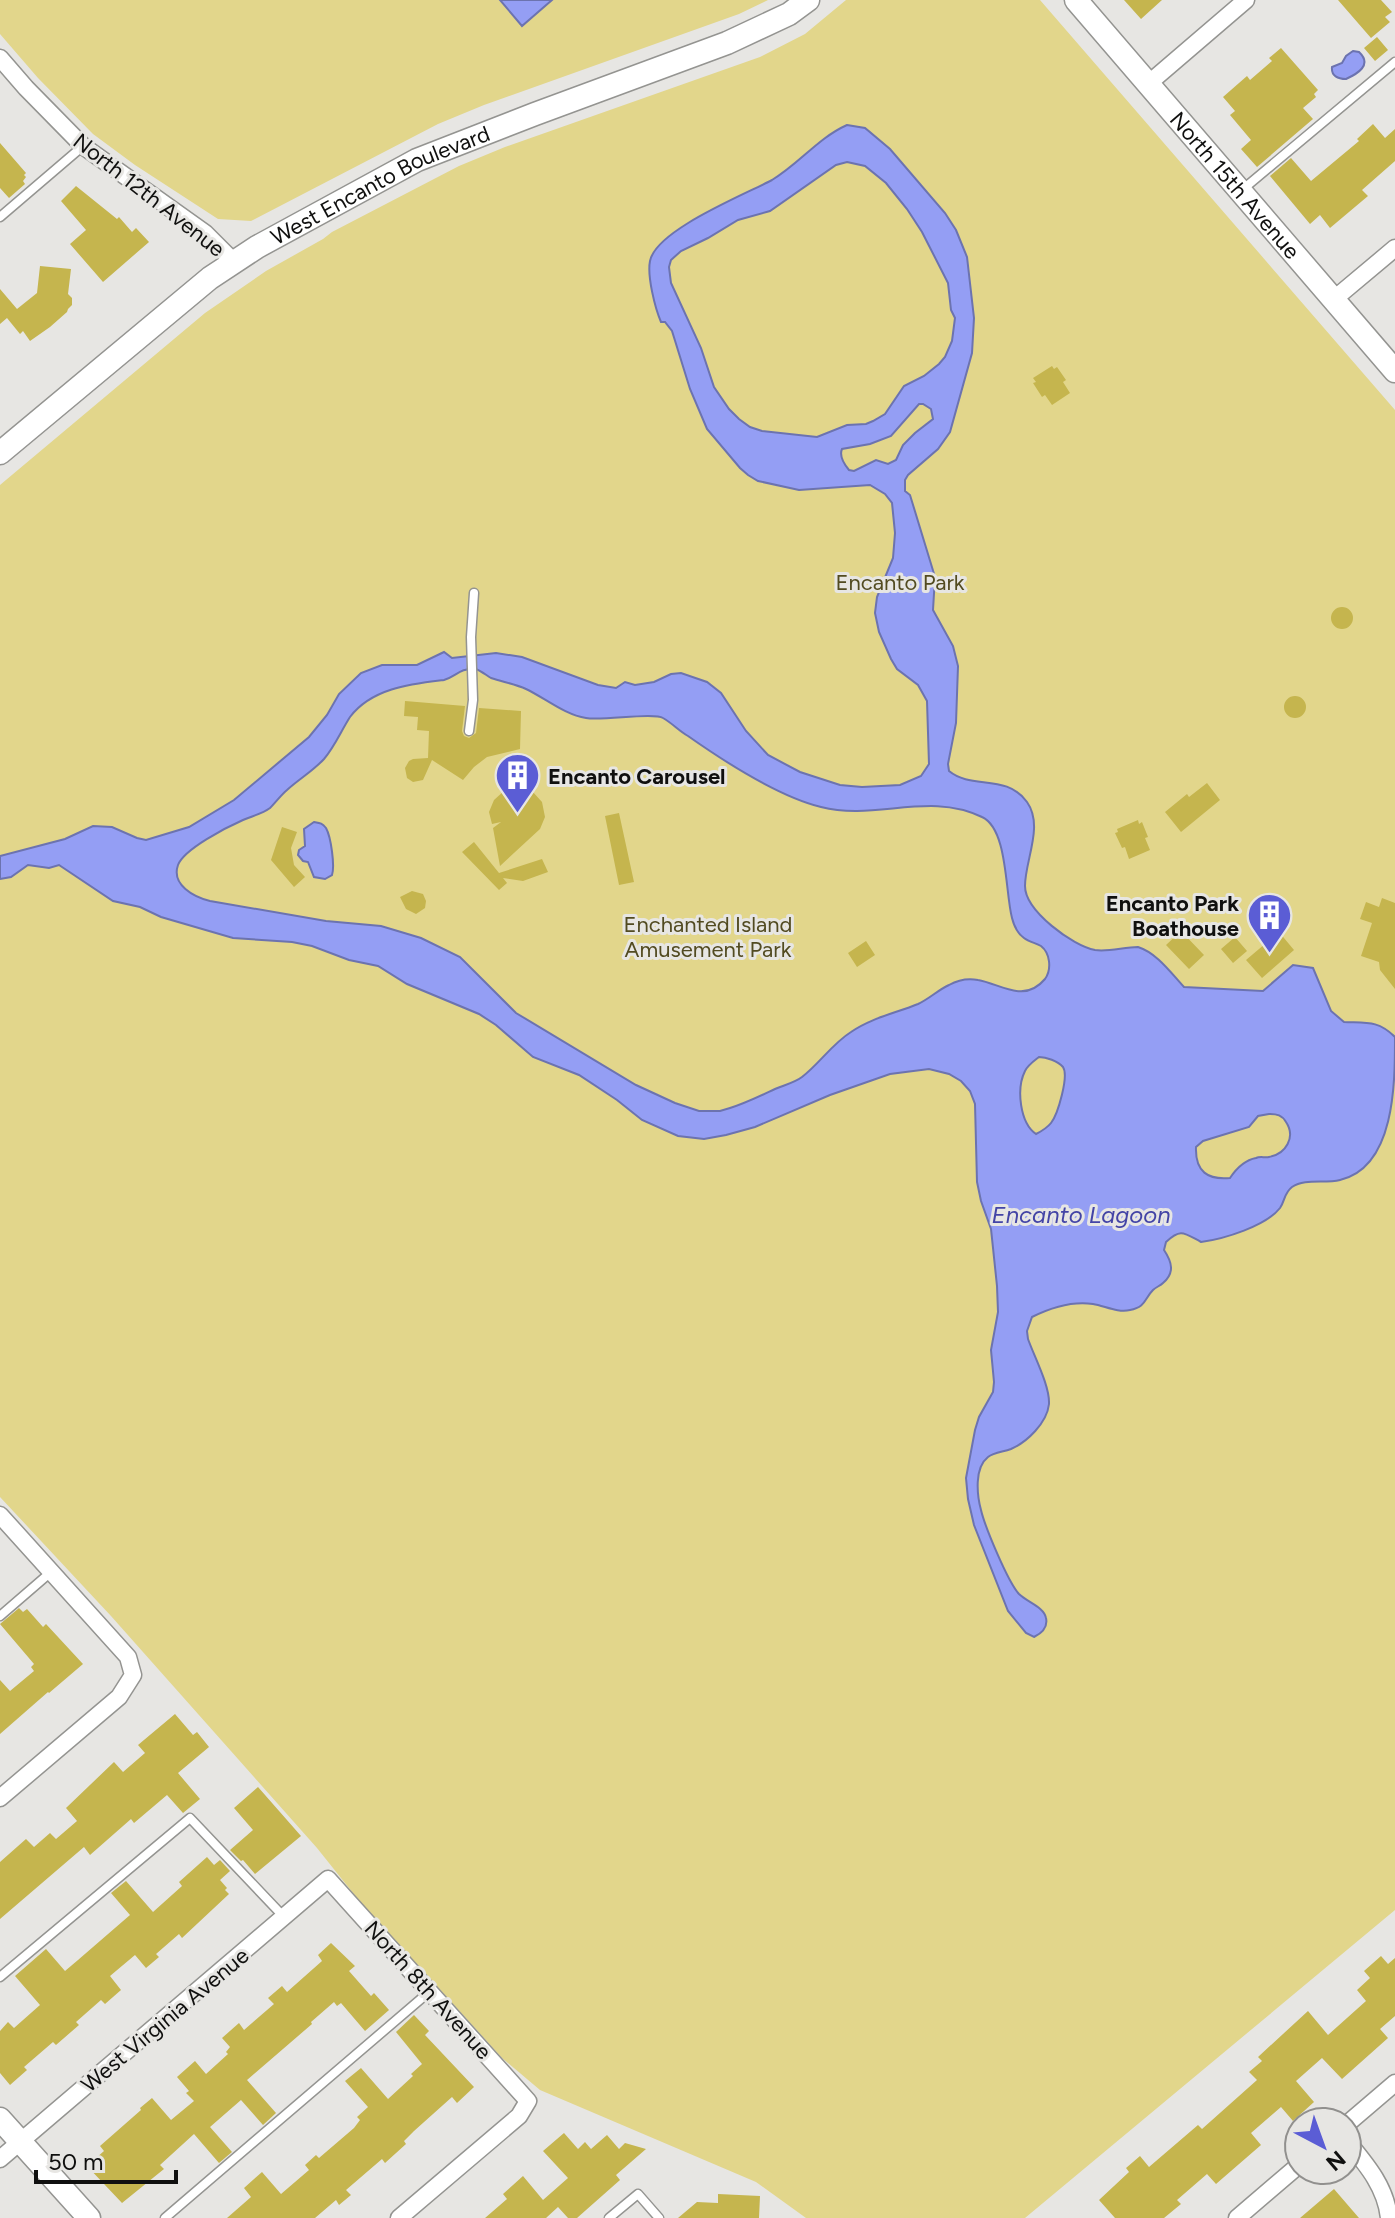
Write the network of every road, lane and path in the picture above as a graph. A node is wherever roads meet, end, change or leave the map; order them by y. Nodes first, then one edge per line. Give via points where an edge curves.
1 (808, 0) edge
2 (1076, 0) edge
3 (1246, 0) edge
4 (0, 58) edge
5 (1395, 62) edge
6 (1148, 84) junction
7 (83, 146) junction
8 (1240, 192) junction
9 (0, 217) edge
10 (1395, 248) edge
11 (233, 261) junction
12 (1333, 300) junction
13 (1395, 371) edge
14 (0, 453) edge
15 (474, 593) dead end
16 (469, 731) dead end
17 (0, 1515) edge
18 (52, 1571) junction
19 (0, 1616) edge
20 (0, 1798) edge
21 (328, 1879) joint
22 (285, 1918) junction
23 (0, 1977) edge
24 (429, 1992) junction
25 (1395, 2083) edge
26 (1363, 2110) edge
27 (0, 2119) edge
28 (21, 2141) junction
29 (0, 2159) edge
30 (1363, 2161) edge
31 (1283, 2179) edge
32 (89, 2218) edge
33 (165, 2218) edge
34 (399, 2218) edge
35 (609, 2218) edge
36 (659, 2218) edge
37 (1237, 2218) edge
38 (1389, 2218) edge

1 - 11 street, West Encanto Boulevard via 727,43 417,160
2 - 6 street, North 15th Avenue
3 - 6 street
4 - 7 street, North 12th Avenue
5 - 8 lane
6 - 8 street, North 15th Avenue
7 - 9 lane
7 - 11 street, North 12th Avenue via 205,233
8 - 12 street, North 15th Avenue
10 - 12 street
11 - 14 street, West Encanto Boulevard
12 - 13 street, North 15th Avenue
15 - 16 lane
17 - 18 street
18 - 19 lane
18 - 20 street via 128,1657 133,1675 119,1697
21 - 22 street, West Virginia Avenue
21 - 24 street, North 8th Avenue
22 - 23 lane via 190,1818
22 - 28 street, West Virginia Avenue
24 - 33 lane
24 - 34 street, North 8th Avenue via 528,2101 519,2116
25 - 26 street
27 - 28 street
28 - 29 street, West Virginia Avenue
28 - 32 street
30 - 38 street via 1373,2173
31 - 37 street
35 - 36 lane via 638,2194

